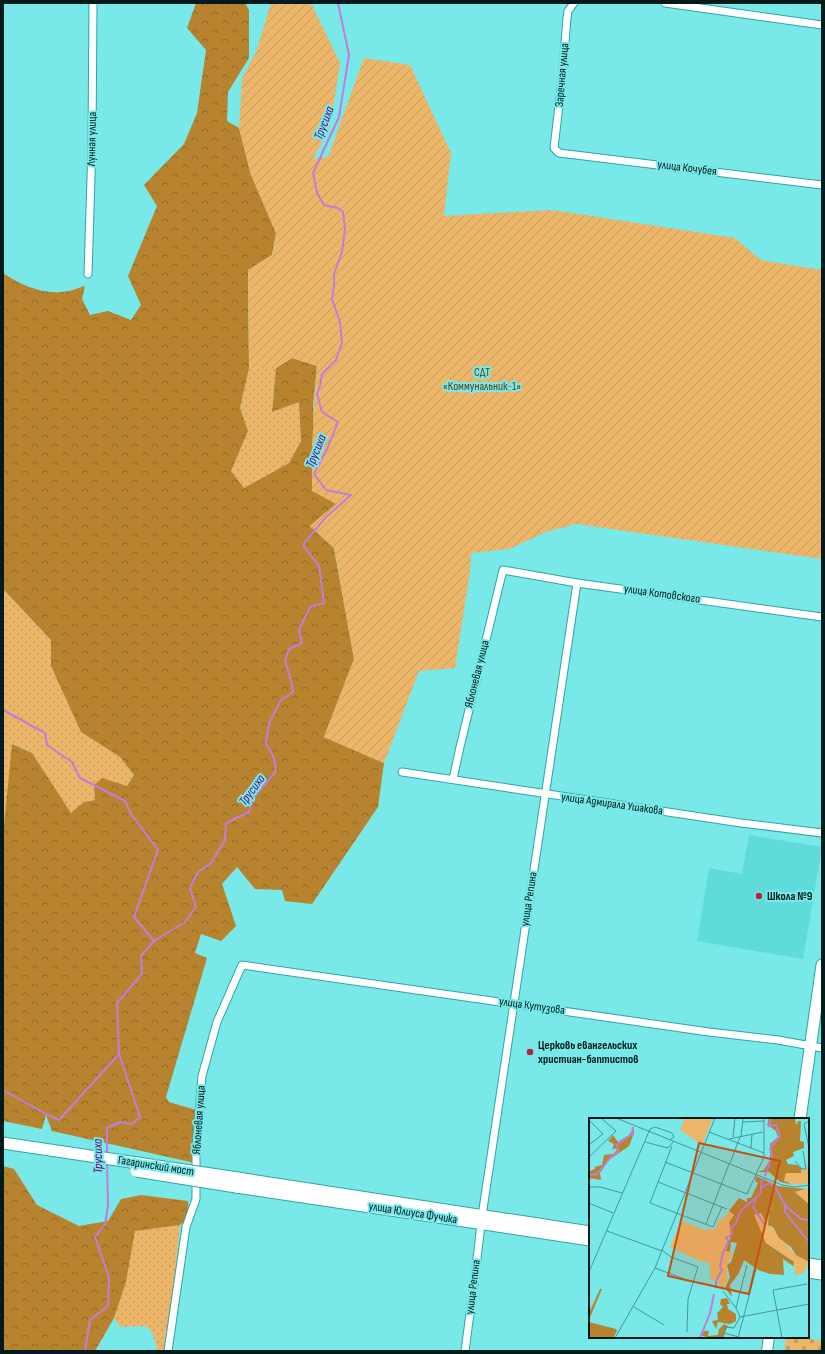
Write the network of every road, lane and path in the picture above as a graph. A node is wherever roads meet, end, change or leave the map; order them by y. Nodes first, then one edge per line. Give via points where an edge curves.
1 (93, 3) edge
2 (574, 3) edge
3 (665, 3) edge
4 (822, 25) edge
5 (554, 148) joint
6 (822, 185) edge
7 (88, 274) dead end
8 (503, 570) joint
9 (577, 583) junction
10 (822, 617) edge
11 (402, 772) dead end
12 (453, 779) junction
13 (545, 794) junction
14 (822, 833) edge
15 (242, 965) joint
16 (822, 965) edge
17 (514, 1004) junction
18 (810, 1046) junction
19 (822, 1048) edge
20 (800, 1118) edge
21 (3, 1143) edge
22 (3, 1150) edge
23 (237, 1182) junction
24 (481, 1220) junction
25 (589, 1232) edge
26 (589, 1240) edge
27 (809, 1264) edge
28 (822, 1266) edge
29 (809, 1272) edge
30 (822, 1274) edge
31 (769, 1338) edge
32 (168, 1351) edge
33 (465, 1351) edge
34 (767, 1351) edge

1 - 7 street, Лунная улица
2 - 5 street, Заречная улица via 568,11 567,18
3 - 4 street
5 - 6 street, улица Кочубея via 559,153
8 - 9 street, улица Котовского
8 - 12 street, Яблоневая улица
9 - 10 street, улица Котовского
9 - 13 street, улица Репина
11 - 12 street, улица Адмирала Ушакова
12 - 13 street, улица Адмирала Ушакова
13 - 14 street, улица Адмирала Ушакова
13 - 17 street, улица Репина
15 - 17 street, улица Кутузова
15 - 32 street, Яблоневая улица via 217,1022 202,1076 196,1148 196,1199 186,1226
16 - 18 main road
17 - 18 street, улица Кутузова
17 - 24 street, улица Репина
18 - 19 street, улица Кутузова
18 - 20 main road
21 - 23 main road, Гагаринский мост, bridge
22 - 23 main road, Гагаринский мост, bridge
23 - 24 main road, улица Юлиуса Фучика
24 - 25 main road, улица Юлиуса Фучика
24 - 26 main road, улица Юлиуса Фучика
24 - 33 street, улица Репина
27 - 28 main road
29 - 30 main road
31 - 34 main road

